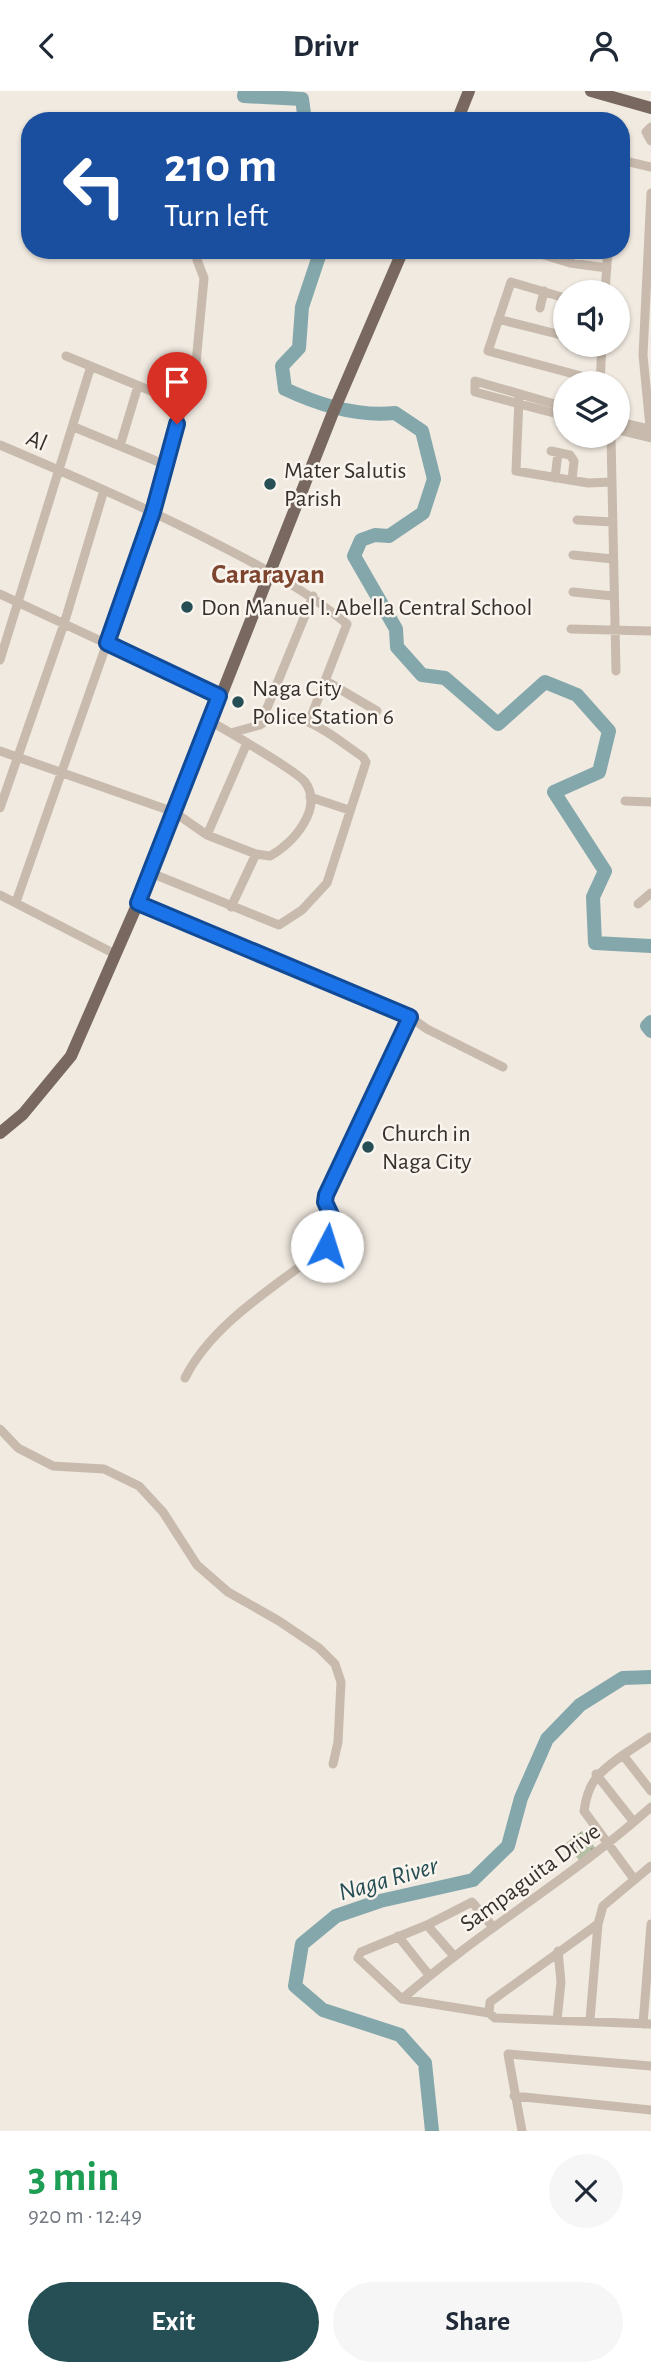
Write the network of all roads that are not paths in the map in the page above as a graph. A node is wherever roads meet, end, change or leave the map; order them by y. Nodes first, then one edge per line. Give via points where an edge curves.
1 (469, 91) edge
2 (591, 91) edge
3 (651, 108) edge
4 (461, 112) edge
5 (651, 127) edge
6 (651, 141) edge
7 (630, 162) edge
8 (651, 167) edge
9 (651, 193) edge
10 (399, 259) edge
11 (558, 259) edge
12 (570, 259) edge
13 (608, 259) edge
14 (197, 260) dead end
15 (570, 263) junction
16 (607, 268) junction
17 (606, 280) edge
18 (544, 291) junction
19 (553, 294) edge
20 (540, 308) dead end
21 (498, 319) junction
22 (553, 333) edge
23 (66, 356) dead end
24 (91, 366) junction
25 (560, 371) edge
26 (138, 386) junction
27 (519, 399) junction
28 (183, 404) junction
29 (553, 405) edge
30 (553, 412) edge
31 (74, 427) junction
32 (630, 427) edge
33 (630, 432) edge
34 (650, 435) edge
35 (0, 445) edge
36 (120, 446) junction
37 (611, 448) edge
38 (166, 465) junction
39 (60, 470) junction
40 (555, 478) junction
41 (572, 480) junction
42 (612, 482) junction
43 (104, 490) junction
44 (153, 512) junction
45 (577, 520) dead end
46 (612, 522) junction
47 (573, 555) dead end
48 (613, 559) junction
49 (271, 572) junction
50 (573, 592) dead end
51 (0, 594) edge
52 (313, 596) junction
53 (612, 597) junction
54 (20, 602) junction
55 (64, 624) junction
56 (571, 629) dead end
57 (651, 631) edge
58 (615, 632) junction
59 (107, 643) junction
60 (0, 660) edge
61 (616, 671) dead end
62 (326, 681) junction
63 (219, 696) junction
64 (377, 711) dead end
65 (209, 721) junction
66 (309, 722) junction
67 (260, 725) junction
68 (234, 732) junction
69 (247, 743) junction
70 (0, 751) edge
71 (16, 758) junction
72 (61, 775) junction
73 (310, 797) junction
74 (625, 801) dead end
75 (651, 802) edge
76 (0, 808) edge
77 (349, 810) junction
78 (174, 812) junction
79 (207, 835) junction
80 (256, 854) junction
81 (151, 873) junction
82 (651, 893) edge
83 (0, 895) edge
84 (16, 902) junction
85 (138, 903) junction
86 (638, 904) dead end
87 (231, 907) junction
88 (115, 954) junction
89 (410, 1017) junction
90 (503, 1067) dead end
91 (0, 1133) edge
92 (185, 1378) dead end
93 (0, 1429) edge
94 (651, 1737) edge
95 (623, 1755) junction
96 (333, 1764) dead end
97 (596, 1774) junction
98 (651, 1791) edge
99 (651, 1807) edge
100 (633, 1821) junction
101 (609, 1844) junction
102 (651, 1867) edge
103 (634, 1879) junction
104 (598, 1924) junction
105 (651, 1924) edge
106 (427, 1925) junction
107 (493, 1927) junction
108 (398, 1936) junction
109 (558, 1951) junction
110 (454, 1956) junction
111 (429, 1975) junction
112 (647, 1985) edge
113 (402, 1999) junction
114 (489, 2013) junction
115 (557, 2020) junction
116 (590, 2020) junction
117 (647, 2024) edge
118 (651, 2066) edge
119 (514, 2096) junction
120 (651, 2110) edge
121 (522, 2131) edge

1 - 4 main road
2 - 3 main road
5 - 6 street via 646,132
7 - 8 street
9 - 34 street via 643,355
10 - 49 main road
11 - 15 street
12 - 15 street
13 - 16 street
14 - 28 street via 204,278 199,337
15 - 16 street
16 - 17 street
18 - 19 street
18 - 20 street
18 - 21 street via 511,282
21 - 22 street
21 - 25 street via 488,351
23 - 24 street
24 - 26 street
24 - 31 street
26 - 28 street
26 - 36 street
27 - 29 street
27 - 30 street
27 - 40 street via 516,471
28 - 38 street
31 - 36 street
31 - 39 street
32 - 34 street
33 - 34 street
35 - 39 street, Al
36 - 38 street
37 - 42 street
38 - 44 street
39 - 43 street, Al
39 - 54 street
40 - 41 street
40 - 41 street via 554,452 570,455 574,461
41 - 42 street
42 - 46 street
43 - 44 street, Al
43 - 55 street
44 - 49 street, Al
44 - 59 street
45 - 46 street
46 - 48 street
47 - 48 street
48 - 53 street
49 - 52 street, Al
49 - 63 main road
50 - 53 street
51 - 54 street
52 - 62 street, Al via 347,624
52 - 67 street
53 - 58 street
54 - 55 street
54 - 60 street
55 - 59 street
55 - 71 street
56 - 58 street
57 - 58 street
58 - 61 street
59 - 63 street
59 - 72 street
62 - 64 street
62 - 66 street
63 - 65 main road
65 - 68 street
65 - 78 main road
66 - 67 street via 281,715
66 - 77 street via 366,762
67 - 68 street
68 - 69 street
69 - 73 street via 304,781
69 - 79 street
70 - 71 street
71 - 72 street
71 - 76 street
72 - 78 street
72 - 84 street
73 - 77 street
73 - 80 street via 310,810 295,837 271,856
74 - 75 street
77 - 87 street via 327,883 302,910 279,925
78 - 79 street
78 - 81 main road
79 - 80 street
80 - 87 street
81 - 85 main road
81 - 87 street
82 - 86 street
83 - 84 street
84 - 88 street
85 - 88 main road
85 - 89 street
88 - 91 main road via 71,1056 23,1114
89 - 90 street
89 - 92 street via 326,1195 332,1217 327,1246 233,1320 197,1355
93 - 96 street via 18,1448 53,1466 104,1469 139,1486 163,1512 197,1565 319,1648 335,1664 341,1682
94 - 95 street
95 - 97 street
95 - 98 street
97 - 100 street
97 - 101 street via 587,1790 584,1811
99 - 100 street, Sampaguita Drive
100 - 101 street, Sampaguita Drive
101 - 103 street
101 - 107 street, Sampaguita Drive
102 - 103 street
103 - 104 street via 603,1906
104 - 109 street
104 - 116 street
105 - 112 street
106 - 107 street via 472,1902
106 - 108 street
106 - 110 street
107 - 110 street, Sampaguita Drive
108 - 111 street
108 - 113 street via 361,1952 358,1958
109 - 114 street via 490,2002
109 - 115 street
110 - 111 street, Sampaguita Drive
111 - 113 street, Sampaguita Drive
112 - 117 street
113 - 114 street
114 - 115 street via 495,2018
115 - 116 street
116 - 117 street
118 - 119 street via 508,2054
119 - 120 street
119 - 121 street

